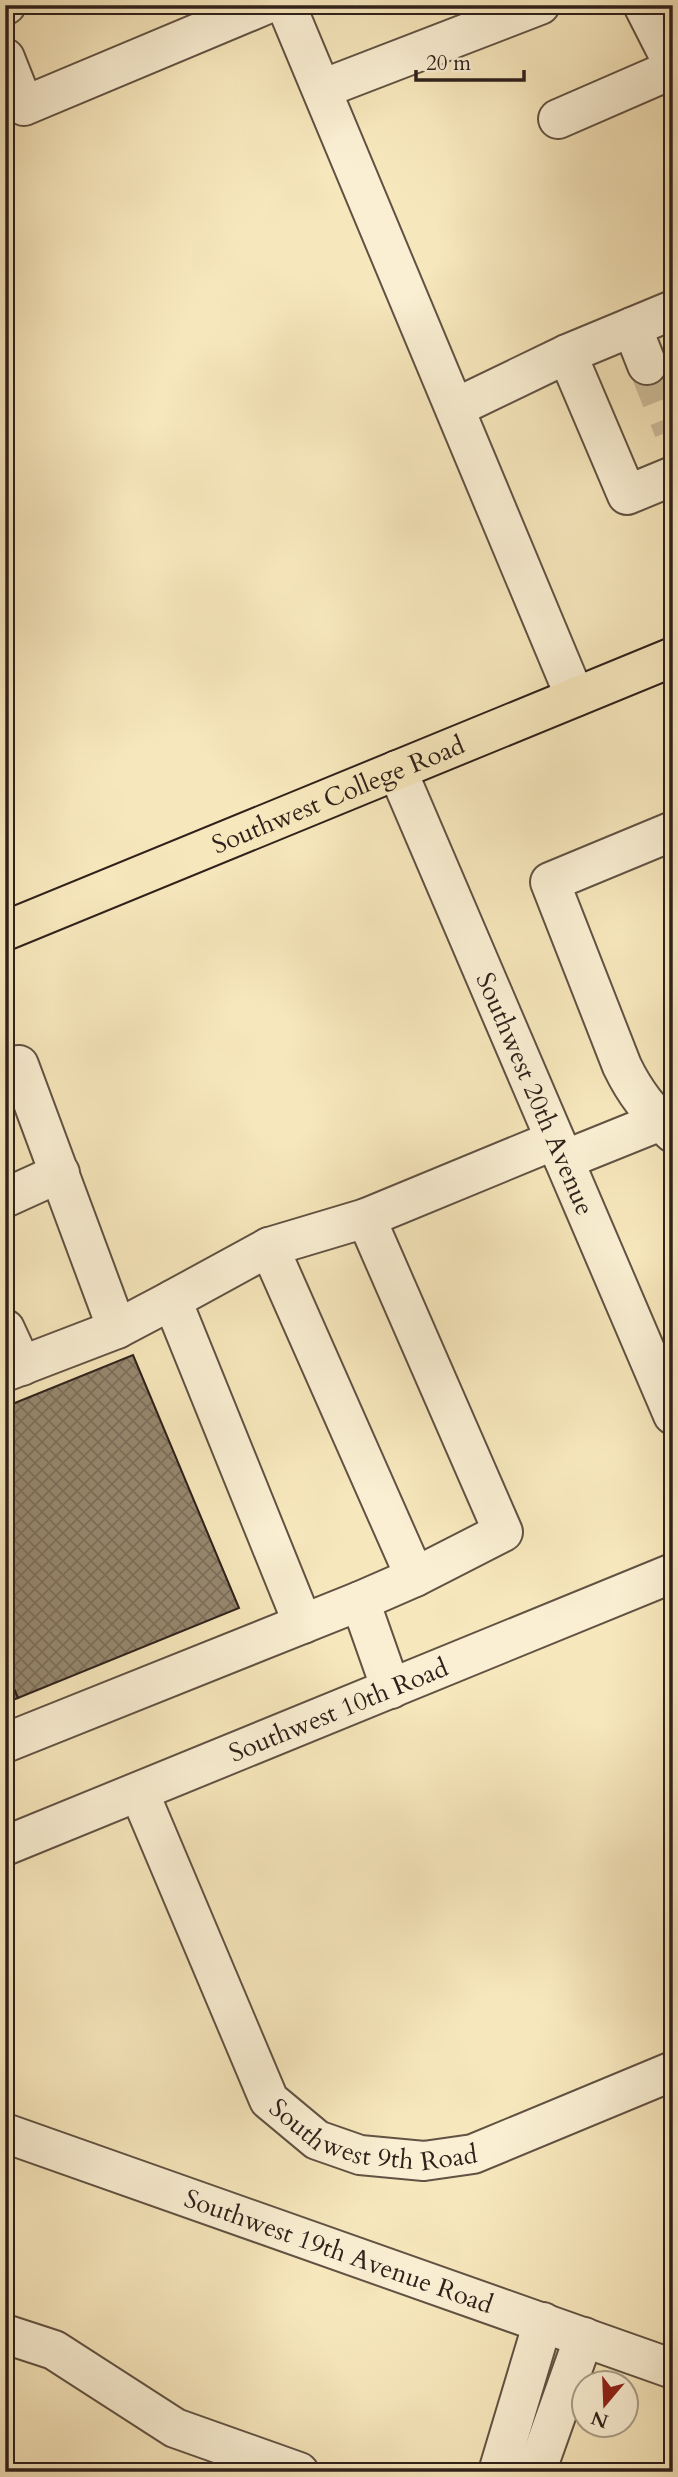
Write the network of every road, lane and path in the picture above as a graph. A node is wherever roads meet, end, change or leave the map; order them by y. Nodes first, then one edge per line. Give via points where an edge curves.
1 (265, 5) edge
2 (286, 5) edge
3 (540, 5) edge
4 (643, 5) edge
5 (5, 58) edge
6 (673, 67) edge
7 (322, 89) junction
8 (558, 119) dead end
9 (673, 310) edge
10 (632, 327) junction
11 (567, 354) junction
12 (647, 365) tunnel mouth
13 (455, 408) junction
14 (673, 477) edge
15 (673, 657) edge
16 (575, 697) junction
17 (397, 770) junction
18 (673, 831) edge
19 (5, 931) edge
20 (19, 1065) dead end
21 (668, 1123) edge
22 (559, 1150) junction
23 (60, 1173) junction
24 (5, 1198) edge
25 (366, 1219) junction
26 (269, 1247) junction
27 (172, 1300) junction
28 (5, 1329) edge
29 (117, 1329) junction
30 (13, 1369) edge
31 (673, 1415) edge
32 (673, 1573) edge
33 (415, 1577) junction
34 (360, 1601) junction
35 (303, 1624) junction
36 (391, 1689) junction
37 (5, 1743) edge
38 (139, 1792) junction
39 (5, 1846) edge
40 (673, 2071) edge
41 (5, 2133) edge
42 (543, 2322) junction
43 (5, 2334) edge
44 (584, 2337) junction
45 (673, 2369) edge
46 (299, 2472) edge
47 (498, 2472) edge
48 (536, 2472) edge

1 - 5 street via 24,106
2 - 7 street
3 - 7 street
4 - 6 street
6 - 8 street
7 - 13 street
9 - 10 street
10 - 11 street
10 - 12 street
11 - 13 street
11 - 14 street via 627,495
13 - 16 street
15 - 16 main road, Southwest College Road
16 - 17 main road, Southwest College Road
17 - 19 main road, Southwest College Road
17 - 22 street, Southwest 20th Avenue
18 - 21 street via 550,882 622,1066 635,1092
20 - 23 street
21 - 22 street
22 - 25 street
22 - 31 street, Southwest 20th Avenue
23 - 24 street
23 - 29 street
25 - 26 street
25 - 33 street via 503,1532
26 - 27 street
26 - 33 street
27 - 29 street
27 - 35 street
28 - 30 street
29 - 30 street
32 - 36 street, Southwest 10th Road
33 - 34 street
34 - 35 street
34 - 36 street
35 - 37 street
36 - 38 street, Southwest 10th Road
38 - 39 street, Southwest 10th Road
38 - 40 street, Southwest 9th Road via 270,2100 317,2140 360,2155 424,2161 473,2154
41 - 42 street, Southwest 19th Avenue Road
42 - 44 street, Southwest 19th Avenue Road
42 - 47 street
43 - 46 street via 54,2350 175,2428
44 - 45 street, Southwest 19th Avenue Road
44 - 48 street

